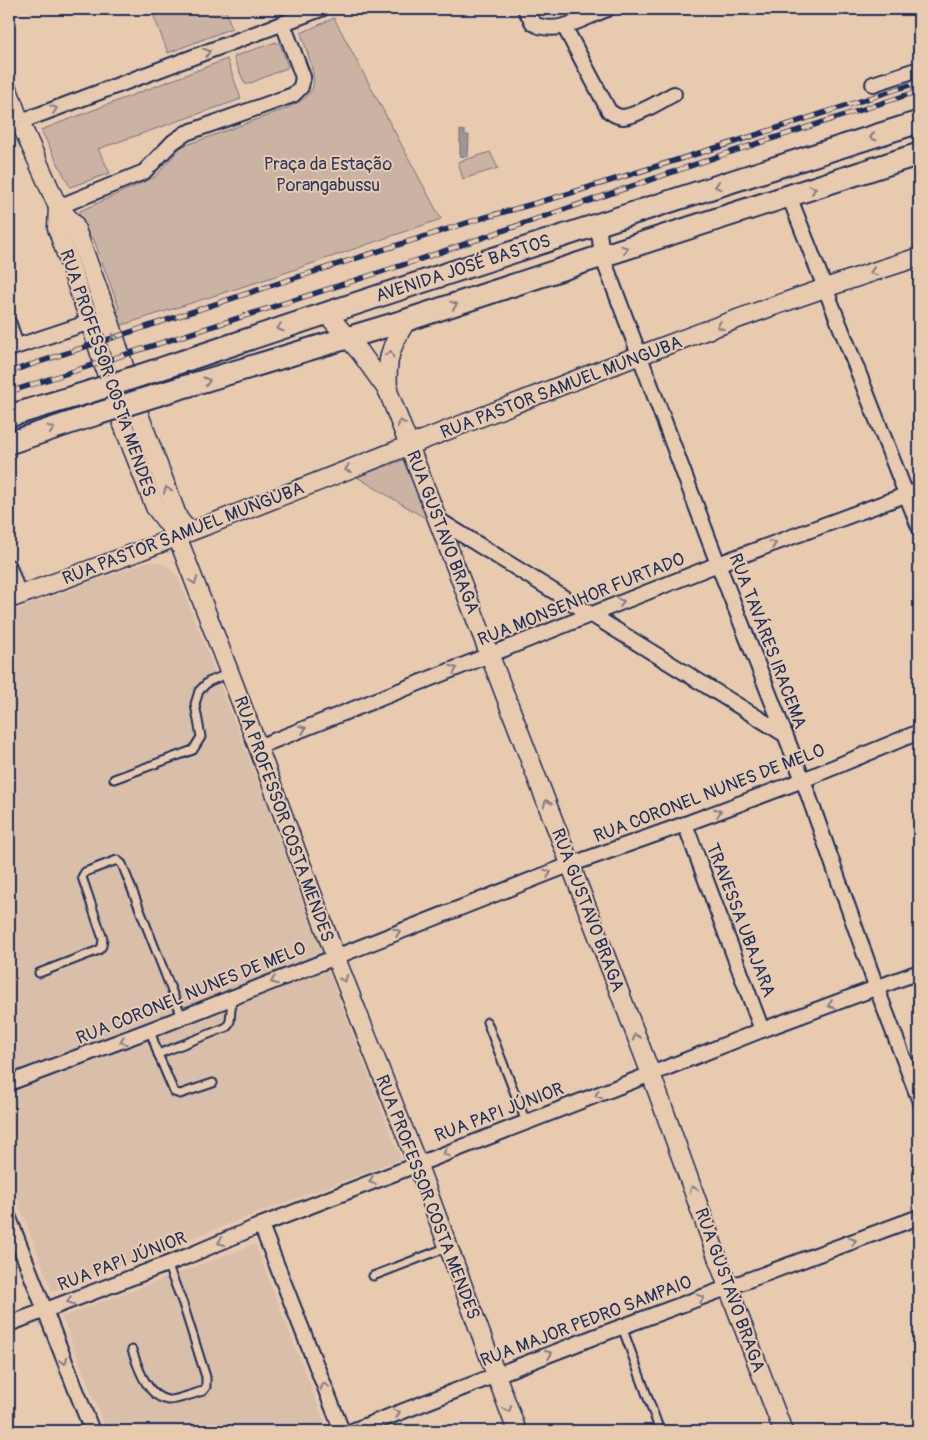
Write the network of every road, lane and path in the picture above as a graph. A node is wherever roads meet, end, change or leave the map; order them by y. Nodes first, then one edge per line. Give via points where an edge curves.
1 (321, 9) edge
2 (524, 9) edge
3 (607, 9) edge
4 (283, 24) junction
5 (564, 26) junction
6 (919, 69) edge
7 (872, 84) dead end
8 (9, 92) edge
9 (674, 94) dead end
10 (919, 122) edge
11 (14, 124) edge
12 (919, 154) edge
13 (789, 196) junction
14 (58, 207) junction
15 (598, 224) junction
16 (602, 256) junction
17 (919, 257) edge
18 (824, 287) junction
19 (326, 312) junction
20 (407, 320) junction
21 (90, 322) junction
22 (9, 324) edge
23 (348, 338) junction
24 (12, 348) edge
25 (639, 356) junction
26 (388, 391) junction
27 (9, 416) edge
28 (9, 443) edge
29 (410, 445) junction
30 (913, 492) edge
31 (437, 519) junction
32 (919, 527) edge
33 (184, 533) junction
34 (718, 564) junction
35 (9, 567) edge
36 (14, 597) edge
37 (591, 614) junction
38 (490, 655) junction
39 (229, 672) junction
40 (919, 732) edge
41 (784, 734) junction
42 (258, 747) junction
43 (114, 779) dead end
44 (803, 780) junction
45 (685, 824) junction
46 (571, 865) junction
47 (335, 956) junction
48 (919, 972) edge
49 (39, 973) dead end
50 (877, 989) junction
51 (232, 998) junction
52 (182, 1017) junction
53 (487, 1022) dead end
54 (150, 1030) junction
55 (762, 1030) junction
56 (158, 1054) junction
57 (651, 1074) junction
58 (9, 1083) edge
59 (213, 1083) dead end
60 (919, 1099) edge
61 (526, 1122) junction
62 (417, 1163) junction
63 (919, 1217) edge
64 (9, 1218) edge
65 (261, 1225) junction
66 (448, 1247) junction
67 (167, 1264) junction
68 (373, 1276) dead end
69 (728, 1287) junction
70 (44, 1311) junction
71 (9, 1324) edge
72 (622, 1327) junction
73 (132, 1350) dead end
74 (494, 1375) junction
75 (92, 1431) edge
76 (342, 1431) edge
77 (352, 1431) edge
78 (517, 1431) edge
79 (660, 1431) edge
80 (783, 1431) edge

1 - 4 street
2 - 5 street via 537,25 550,28
3 - 5 street
11 -> 4 street
4 - 14 street via 304,76 301,88 292,95 186,133 144,172
5 - 9 street via 609,111 622,117
6 - 7 street
8 - 11 street, RUA PROFESSOR COSTA MENDES
10 -> 15 main road, AVENIDA JOSÉ BASTOS
11 - 14 street, RUA PROFESSOR COSTA MENDES
13 -> 12 main road, AVENIDA JOSÉ BASTOS
16 -> 13 main road, AVENIDA JOSÉ BASTOS
13 - 18 street
14 - 21 street, RUA PROFESSOR COSTA MENDES via 58,228
33 -> 14 street, RUA PROFESSOR COSTA MENDES via 140,417 74,224
15 - 16 street, RUA TAVÁRES IRACEMA
15 - 19 main road, AVENIDA JOSÉ BASTOS
20 -> 16 main road, AVENIDA JOSÉ BASTOS
16 - 25 street, RUA TAVÁRES IRACEMA
17 -> 18 street, RUA PASTOR SAMUEL MUNGUBA
18 -> 25 street, RUA PASTOR SAMUEL MUNGUBA
18 - 30 street
19 - 23 street, RUA GUSTAVO BRAGA
19 -> 27 main road, AVENIDA JOSÉ BASTOS, bridge
20 - 23 main road, AVENIDA JOSÉ BASTOS
26 -> 20 street, RUA GUSTAVO BRAGA via 390,351
21 - 24 street
21 - 33 street, RUA PROFESSOR COSTA MENDES via 120,417 155,507
22 - 24 street
23 - 26 street, RUA GUSTAVO BRAGA
28 -> 23 main road, AVENIDA JOSÉ BASTOS, bridge
25 - 29 street, RUA PASTOR SAMUEL MUNGUBA
25 - 34 street, RUA TAVÁRES IRACEMA
29 -> 26 street, RUA GUSTAVO BRAGA
29 - 31 street, RUA GUSTAVO BRAGA
29 -> 33 street, RUA PASTOR SAMUEL MUNGUBA
30 - 32 street
34 -> 30 street, RUA MONSENHOR FURTADO
31 - 37 street
31 - 38 street, RUA GUSTAVO BRAGA
33 - 36 street, RUA PASTOR SAMUEL MUNGUBA
33 -> 39 street, RUA PROFESSOR COSTA MENDES
37 -> 34 street, RUA MONSENHOR FURTADO
34 - 41 street, RUA TAVÁRES IRACEMA
35 - 36 street
37 - 38 street, RUA MONSENHOR FURTADO
37 - 41 street
42 -> 38 street, RUA MONSENHOR FURTADO
46 -> 38 street, RUA GUSTAVO BRAGA
39 - 42 street, RUA PROFESSOR COSTA MENDES
39 - 43 lane via 208,682 199,691 195,704 201,737 193,750
40 - 44 street, RUA CORONEL NUNES DE MELO
41 - 44 street, RUA TAVÁRES IRACEMA
42 - 47 street, RUA PROFESSOR COSTA MENDES
45 -> 44 street, RUA CORONEL NUNES DE MELO
44 - 50 street, RUA TAVÁRES IRACEMA
45 - 46 street, RUA CORONEL NUNES DE MELO
45 - 55 street, TRAVESSA UBAJARA
47 -> 46 street, RUA CORONEL NUNES DE MELO
57 -> 46 street, RUA GUSTAVO BRAGA
47 -> 51 street, RUA CORONEL NUNES DE MELO
47 -> 62 street, RUA PROFESSOR COSTA MENDES
48 - 50 street, RUA PAPI JÚNIOR
49 - 52 lane via 100,950 103,939 82,877 85,872 116,860 122,864
50 -> 55 street, RUA PAPI JÚNIOR
50 - 60 street, RUA TAVÁRES IRACEMA
51 - 52 street, RUA CORONEL NUNES DE MELO
51 - 56 lane via 227,1027
52 - 54 street, RUA CORONEL NUNES DE MELO
53 - 61 lane
54 - 56 lane
54 -> 58 street, RUA CORONEL NUNES DE MELO
55 - 57 street, RUA PAPI JÚNIOR
56 - 59 lane via 176,1093
57 -> 61 street, RUA PAPI JÚNIOR
69 -> 57 street, RUA GUSTAVO BRAGA
61 -> 62 street, RUA PAPI JÚNIOR
62 -> 65 street, RUA PAPI JÚNIOR
62 - 66 street, RUA PROFESSOR COSTA MENDES
69 -> 63 street, RUA MAJOR PEDRO SAMPAIO
64 - 70 street
65 -> 67 street, RUA PAPI JÚNIOR
76 -> 65 street
66 - 68 lane
66 - 74 street, RUA PROFESSOR COSTA MENDES
67 -> 70 street, RUA PAPI JÚNIOR
67 - 73 lane via 183,1304 206,1377 206,1387 203,1391 169,1401 157,1396
72 -> 69 street, RUA MAJOR PEDRO SAMPAIO
69 - 80 street, RUA GUSTAVO BRAGA
70 - 71 street, RUA PAPI JÚNIOR
70 -> 75 street
74 -> 72 street, RUA MAJOR PEDRO SAMPAIO
72 - 79 lane
77 -> 74 street, RUA MAJOR PEDRO SAMPAIO
74 -> 78 street, RUA PROFESSOR COSTA MENDES

